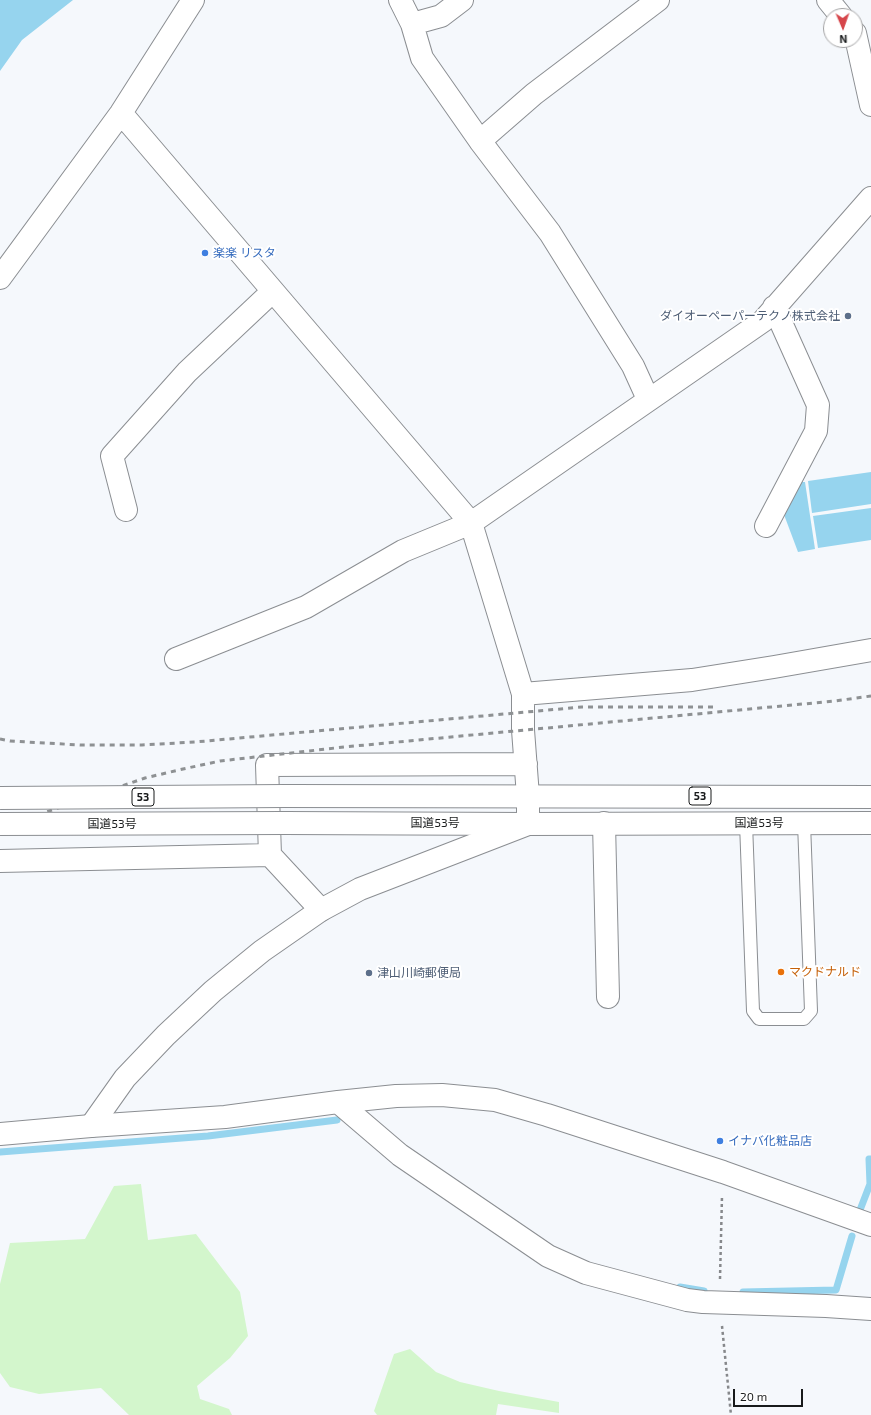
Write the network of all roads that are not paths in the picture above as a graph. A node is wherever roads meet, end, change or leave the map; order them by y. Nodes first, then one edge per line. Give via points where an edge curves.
1 (193, 0) edge
2 (400, 0) edge
3 (462, 0) edge
4 (658, 0) edge
5 (828, 0) edge
6 (834, 8) edge
7 (412, 24) junction
8 (858, 48) edge
9 (871, 105) edge
10 (121, 113) junction
11 (480, 141) junction
12 (871, 198) edge
13 (0, 278) edge
14 (273, 291) junction
15 (774, 307) junction
16 (648, 399) junction
17 (126, 510) dead end
18 (471, 523) junction
19 (766, 526) dead end
20 (871, 650) edge
21 (176, 659) dead end
22 (523, 694) junction
23 (526, 764) junction
24 (528, 796) junction
25 (871, 797) edge
26 (0, 798) edge
27 (746, 823) junction
28 (804, 823) junction
29 (871, 823) edge
30 (0, 824) edge
31 (528, 824) junction
32 (604, 824) junction
33 (270, 855) junction
34 (0, 861) edge
35 (321, 910) junction
36 (608, 997) dead end
37 (338, 1102) junction
38 (91, 1126) junction
39 (0, 1134) edge
40 (871, 1225) edge
41 (871, 1309) edge

1 - 10 main road
2 - 7 main road
3 - 7 main road via 441,16
4 - 11 main road via 534,94
5 - 6 main road
7 - 11 main road via 422,58
8 - 9 main road
10 - 13 main road
10 - 14 main road
11 - 16 main road via 550,233 633,366
12 - 15 main road
14 - 17 main road via 187,372 112,456
14 - 18 main road
15 - 16 main road via 763,321
15 - 19 main road via 818,405 816,431
16 - 18 main road
18 - 21 main road via 403,551 306,607
18 - 22 main road
20 - 22 main road via 692,680
22 - 23 main road
23 - 24 main road
23 - 33 main road via 267,765
24 - 25 main road, 53
24 - 26 main road, 53, bridge
24 - 31 main road
27 - 28 main road, 国道53号 / 53
27 - 28 lane via 753,1011 759,1019 804,1019 811,1011
27 - 32 main road, 国道53号 / 53
28 - 29 main road, 国道53号 / 53
30 - 31 main road, 国道53号 / 53, bridge
31 - 32 main road, 国道53号 / 53
31 - 35 main road via 360,889
32 - 36 main road
33 - 34 main road
33 - 35 main road
35 - 38 main road via 262,951 172,1030 125,1078
37 - 38 main road via 225,1117
37 - 40 main road via 396,1096 442,1095 495,1100 723,1172
37 - 41 main road via 400,1154 548,1256 586,1273 688,1300
38 - 39 main road

